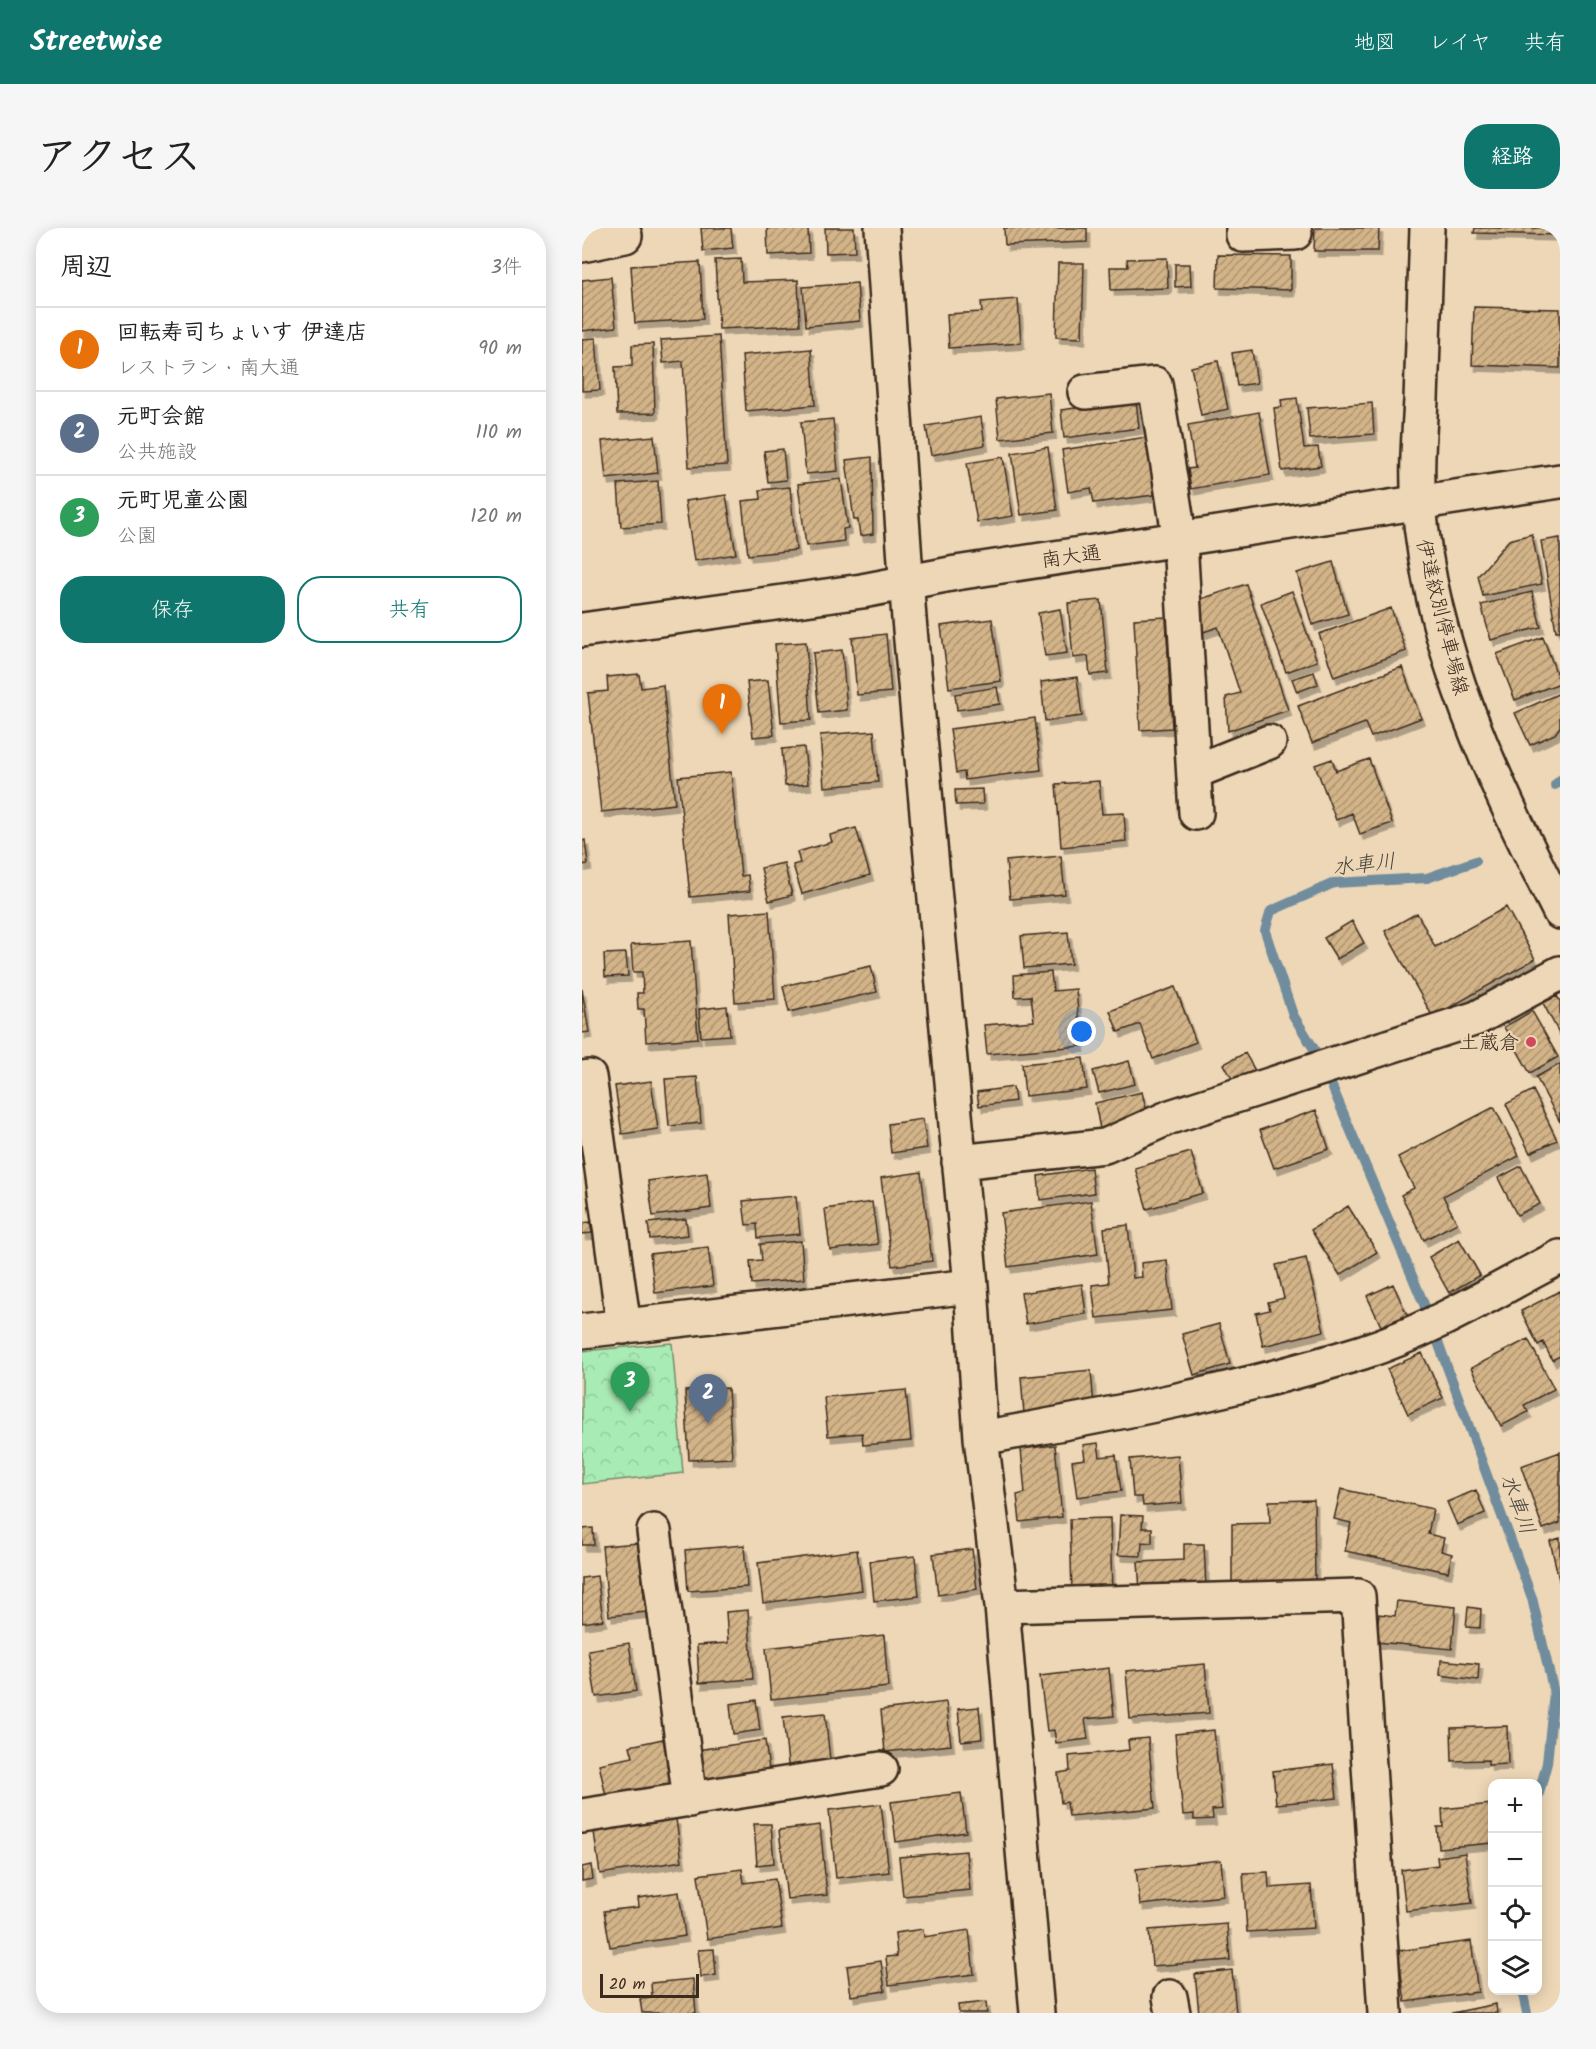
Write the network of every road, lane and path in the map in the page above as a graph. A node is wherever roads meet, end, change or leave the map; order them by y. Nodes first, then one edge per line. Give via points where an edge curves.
1 (882, 228) edge
2 (1244, 228) edge
3 (1427, 228) edge
4 (1295, 233) dead end
5 (625, 236) dead end
6 (582, 245) edge
7 (1085, 392) dead end
8 (1560, 481) edge
9 (1419, 503) junction
10 (1180, 541) junction
11 (906, 582) junction
12 (582, 630) edge
13 (1269, 742) dead end
14 (1194, 772) junction
15 (1196, 813) dead end
16 (1560, 912) edge
17 (1560, 973) edge
18 (582, 1078) edge
19 (959, 1162) junction
20 (1560, 1257) edge
21 (971, 1286) junction
22 (624, 1327) junction
23 (582, 1331) edge
24 (981, 1438) junction
25 (654, 1531) dead end
26 (1002, 1606) junction
27 (881, 1769) dead end
28 (690, 1800) junction
29 (582, 1816) edge
30 (1037, 2013) edge
31 (1385, 2013) edge

1 - 11 street
2 - 4 street via 1244,235
3 - 9 street, 伊達紋別停車場線
5 - 6 street
7 - 10 street via 1155,384
8 - 9 street, 南大通
9 - 10 street, 南大通
9 - 16 street, 伊達紋別停車場線 via 1426,566 1453,675 1499,791
10 - 11 street, 南大通
10 - 14 street
11 - 12 street, 南大通
11 - 19 street
13 - 14 street
14 - 15 street
17 - 19 street via 1477,1018 1170,1117 1105,1146
18 - 22 street via 590,1077
19 - 21 street
20 - 24 street via 1444,1318 1365,1351 1208,1394
21 - 22 street
21 - 24 street
22 - 23 street
24 - 26 street
25 - 28 street
26 - 30 street
26 - 31 street via 1358,1596
27 - 28 street
28 - 29 street

